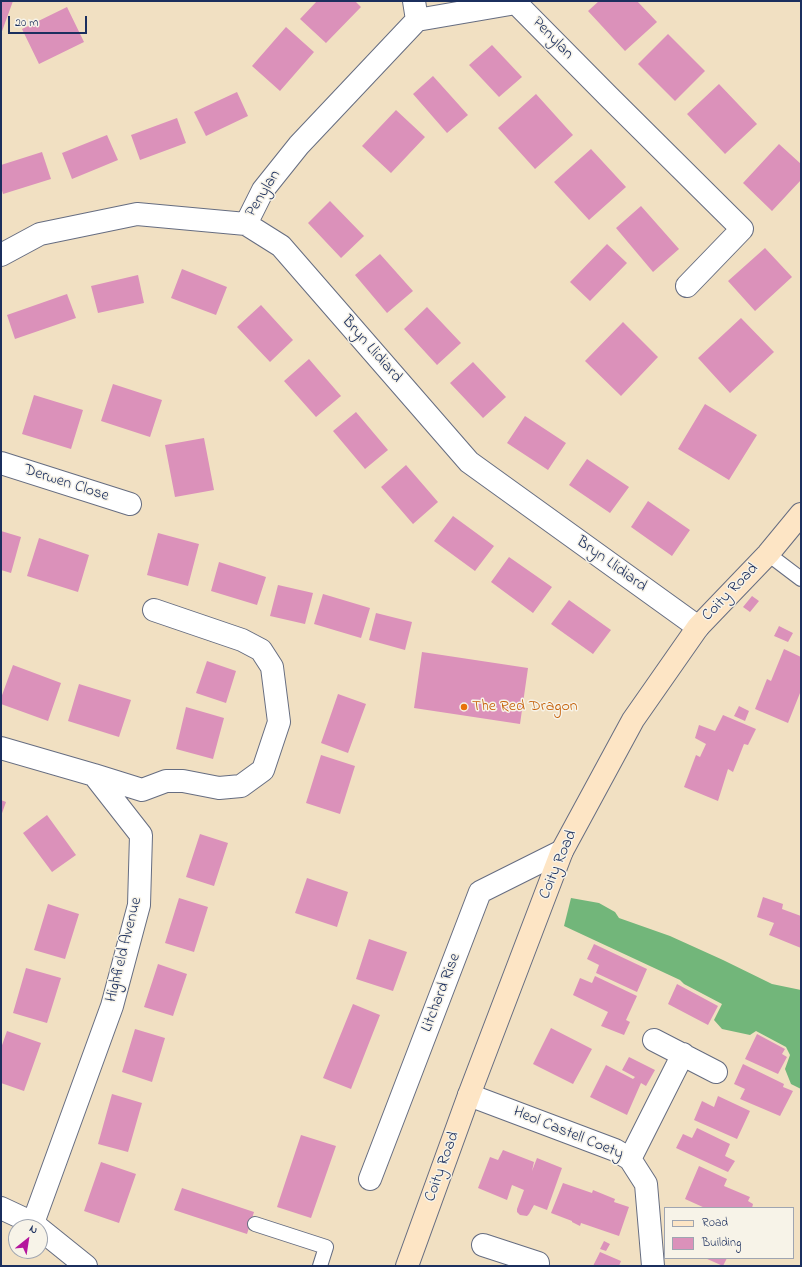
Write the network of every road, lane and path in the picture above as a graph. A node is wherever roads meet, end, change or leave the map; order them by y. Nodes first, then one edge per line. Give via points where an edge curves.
1 (516, 2) edge
2 (415, 10) edge
3 (246, 224) junction
4 (1, 255) edge
5 (687, 286) dead end
6 (1, 463) edge
7 (130, 504) dead end
8 (801, 514) edge
9 (768, 554) junction
10 (801, 579) edge
11 (154, 610) dead end
12 (698, 627) junction
13 (1, 748) edge
14 (94, 776) junction
15 (562, 851) junction
16 (654, 1040) dead end
17 (683, 1054) junction
18 (716, 1072) dead end
19 (469, 1095) junction
20 (630, 1159) junction
21 (370, 1179) dead end
22 (1, 1208) edge
23 (23, 1219) edge
24 (39, 1219) edge
25 (254, 1224) dead end
26 (48, 1235) edge
27 (483, 1245) dead end
28 (86, 1266) edge
29 (320, 1266) edge
30 (406, 1266) edge
31 (537, 1266) edge
32 (653, 1266) edge

1 - 2 street, Penylan
1 - 5 street, Penylan via 742,229
2 - 3 street, Penylan via 298,145 263,190
3 - 4 street, Bryn Llidiard via 137,214 40,234
3 - 12 street, Bryn Llidiard via 281,246 469,462
6 - 7 street, Derwen Close
8 - 9 main road, Coity Road
9 - 10 lane
9 - 12 main road, Coity Road
11 - 14 street via 242,640 261,650 272,667 279,722 263,770 241,786 219,788 166,780 142,790
12 - 15 main road, Coity Road via 633,720
13 - 14 street
14 - 24 street, Highfield Avenue via 141,835 139,905 112,1006
15 - 19 main road, Coity Road
15 - 21 street, Litchard Rise via 480,892
16 - 17 street
17 - 18 street
17 - 20 street
19 - 20 street, Heol Castell Coety via 615,1150
19 - 30 main road, Coity Road
20 - 32 street, Heol Castell Coety via 646,1184
22 - 23 street
25 - 29 lane via 326,1247
26 - 28 street
27 - 31 street via 538,1263

